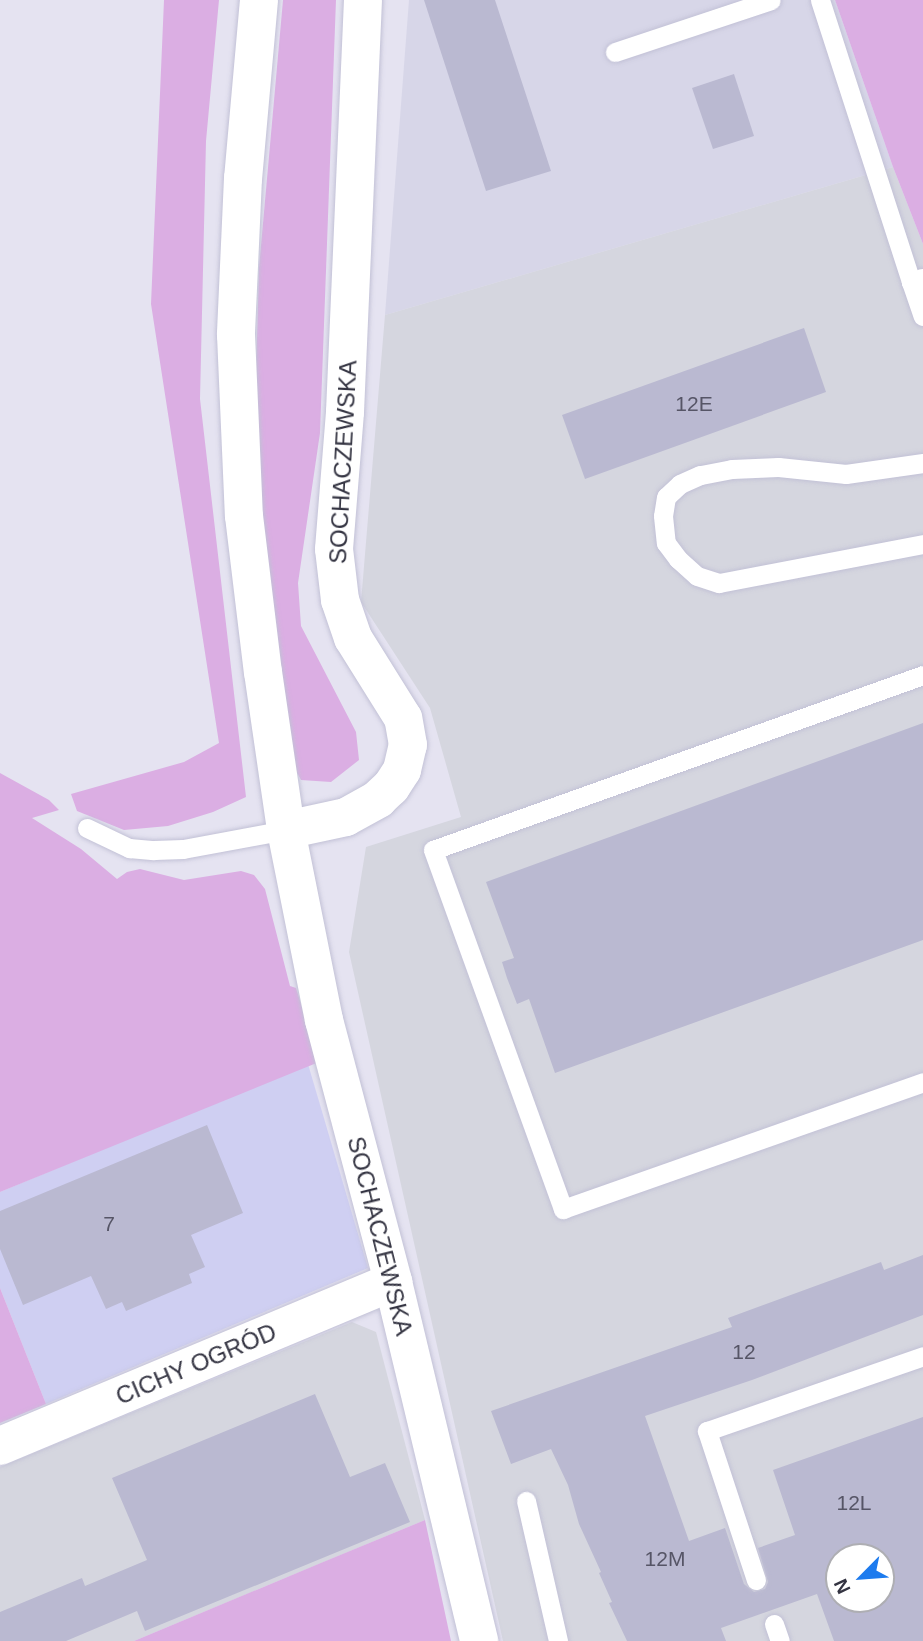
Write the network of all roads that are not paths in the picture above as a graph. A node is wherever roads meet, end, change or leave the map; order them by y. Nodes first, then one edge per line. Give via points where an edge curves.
1 (259, 0) edge
2 (363, 0) edge
3 (771, 0) edge
4 (820, 0) edge
5 (615, 52) dead end
6 (917, 280) edge
7 (923, 316) edge
8 (923, 463) edge
9 (923, 544) edge
10 (923, 674) edge
11 (87, 828) dead end
12 (286, 830) junction
13 (923, 1082) edge
14 (393, 1282) junction
15 (923, 1356) edge
16 (0, 1446) edge
17 (526, 1501) dead end
18 (756, 1580) dead end
19 (479, 1641) edge
20 (558, 1641) edge

1 - 12 street, SOCHACZEWSKA via 243,178 236,334 238,424 244,516
2 - 12 street, SOCHACZEWSKA via 345,412 334,549 341,600 353,638 403,718 408,745 402,770 378,799 346,817
3 - 5 lane
4 - 6 lane
6 - 7 lane
8 - 9 lane via 846,474 778,467 701,475 680,484 666,497 663,516 666,543 678,559 697,576 719,583
10 - 13 lane via 433,850 564,1209
11 - 12 lane via 129,848 154,850
12 - 14 street, SOCHACZEWSKA via 324,1020
14 - 16 street, CICHY OGRÓD
14 - 19 street, SOCHACZEWSKA
15 - 18 lane via 707,1431
17 - 20 lane

